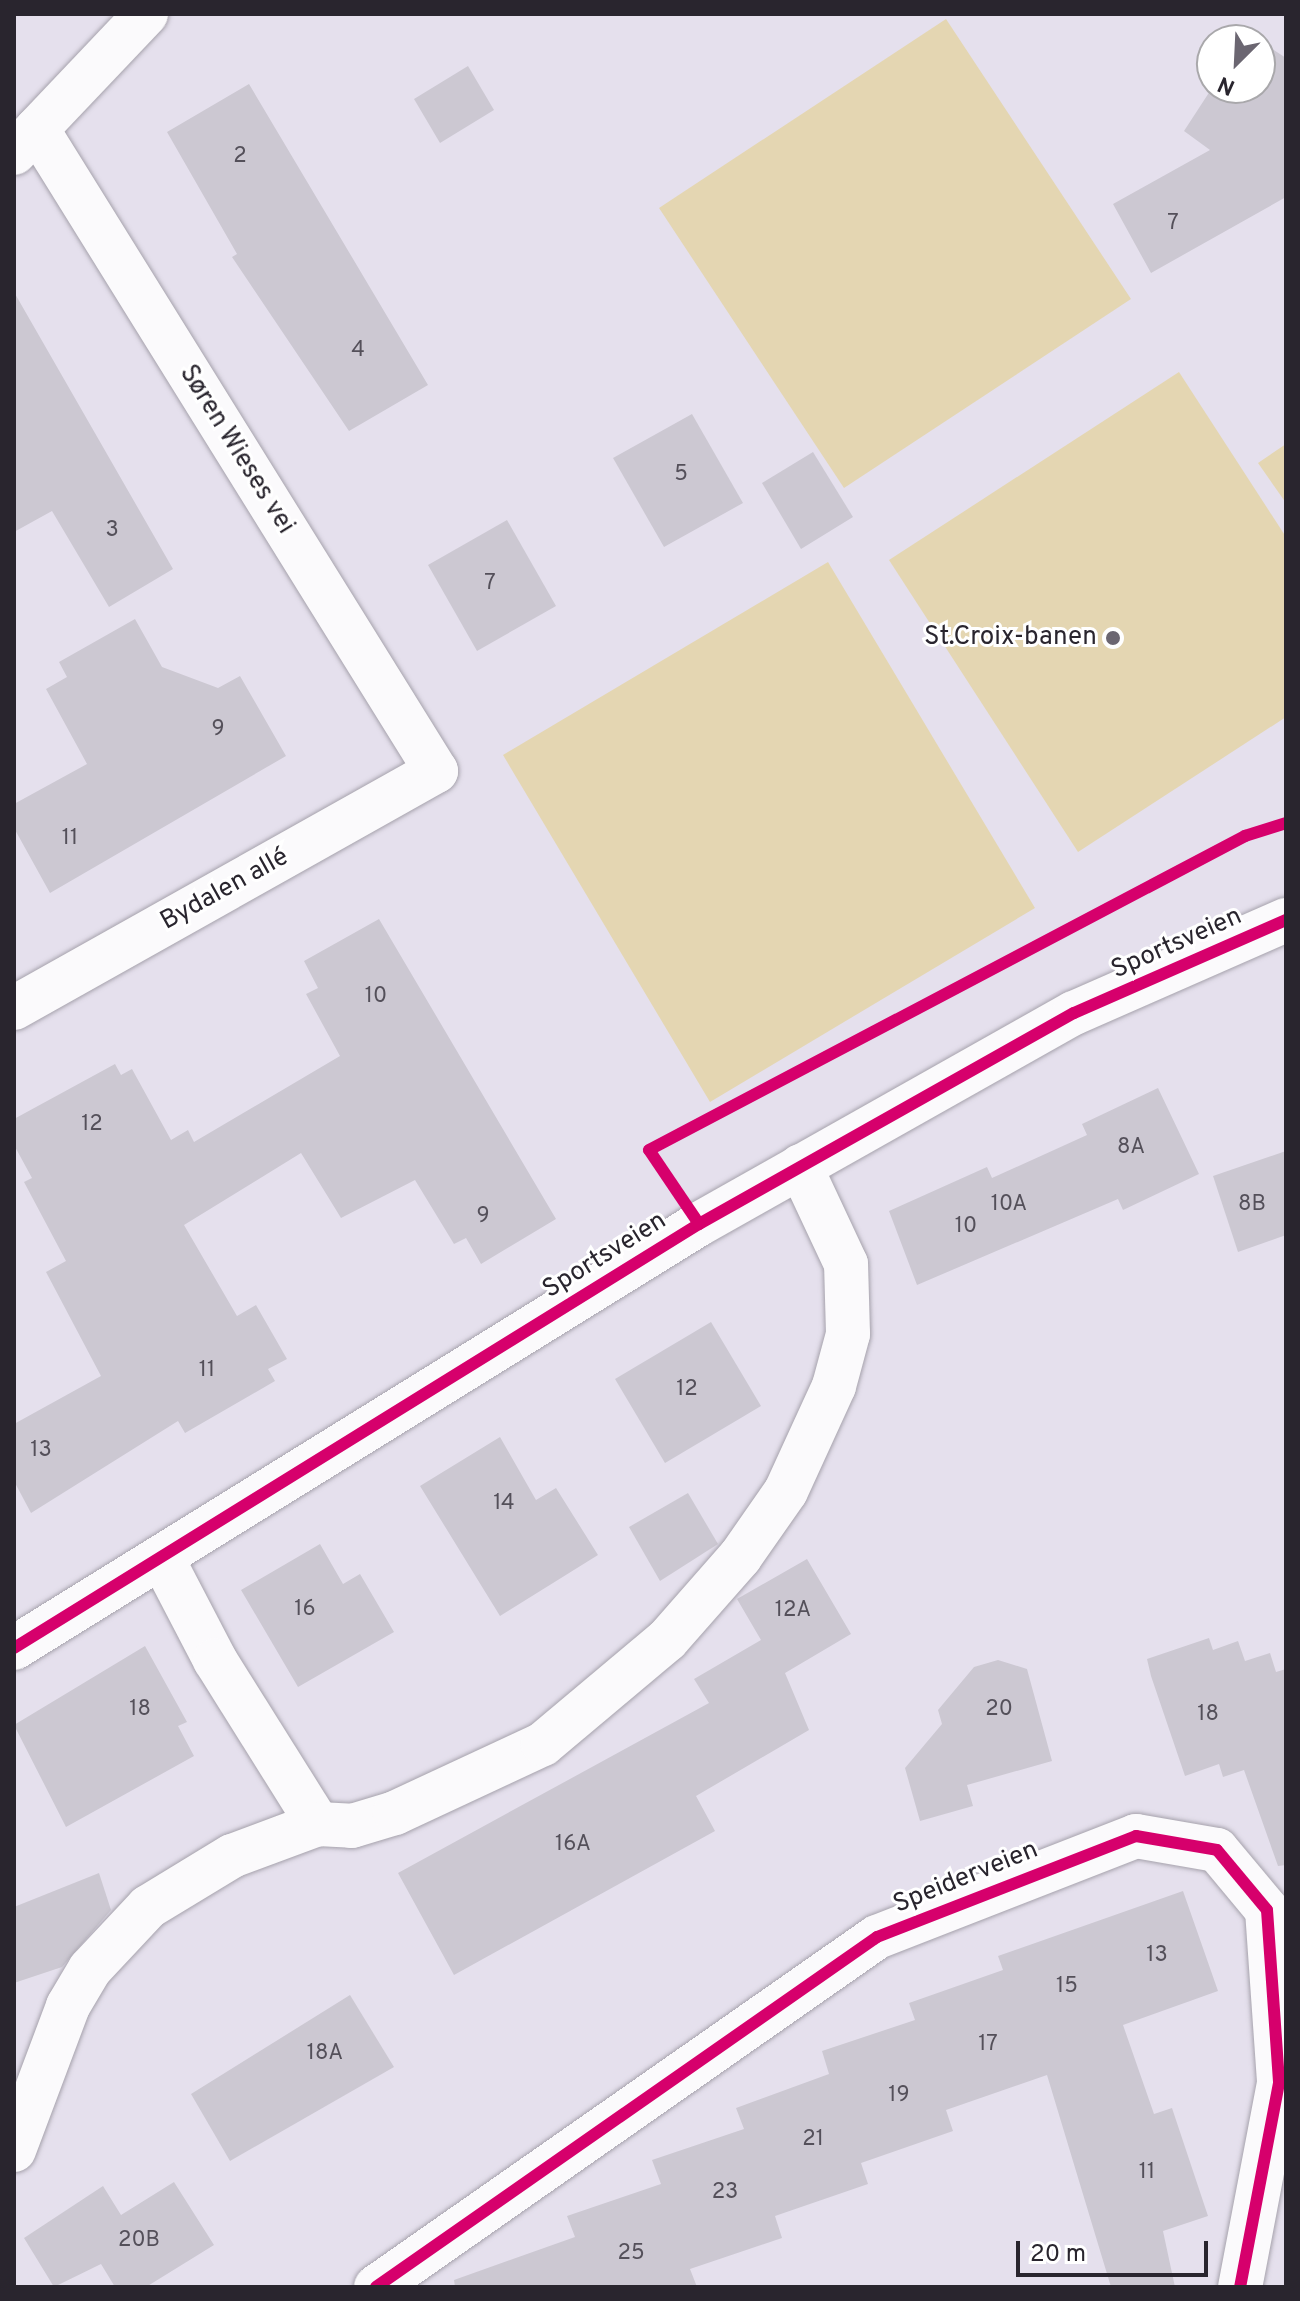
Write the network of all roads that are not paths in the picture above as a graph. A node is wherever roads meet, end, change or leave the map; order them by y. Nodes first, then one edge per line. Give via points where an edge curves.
1 (146, 14) edge
2 (25, 141) edge
3 (436, 771) joint
4 (1286, 920) edge
5 (14, 1008) edge
6 (800, 1166) junction
7 (163, 1560) junction
8 (14, 1648) edge
9 (318, 1824) junction
10 (14, 2150) edge
11 (376, 2287) edge
12 (1240, 2287) edge

1 - 2 street
2 - 3 street, Søren Wieses vei
3 - 5 street, Bydalen allé
4 - 6 street, Sportsveien via 1074,1013
6 - 7 street, Sportsveien
6 - 9 street via 846,1264 848,1334 834,1386 786,1491 740,1557 667,1640 543,1744 395,1813 352,1826
7 - 8 street, Sportsveien
7 - 9 street via 238,1699
9 - 10 street via 189,1880 114,1940 68,2006
11 - 12 street, Speiderveien via 877,1937 1136,1836 1217,1850 1267,1910 1279,2083

